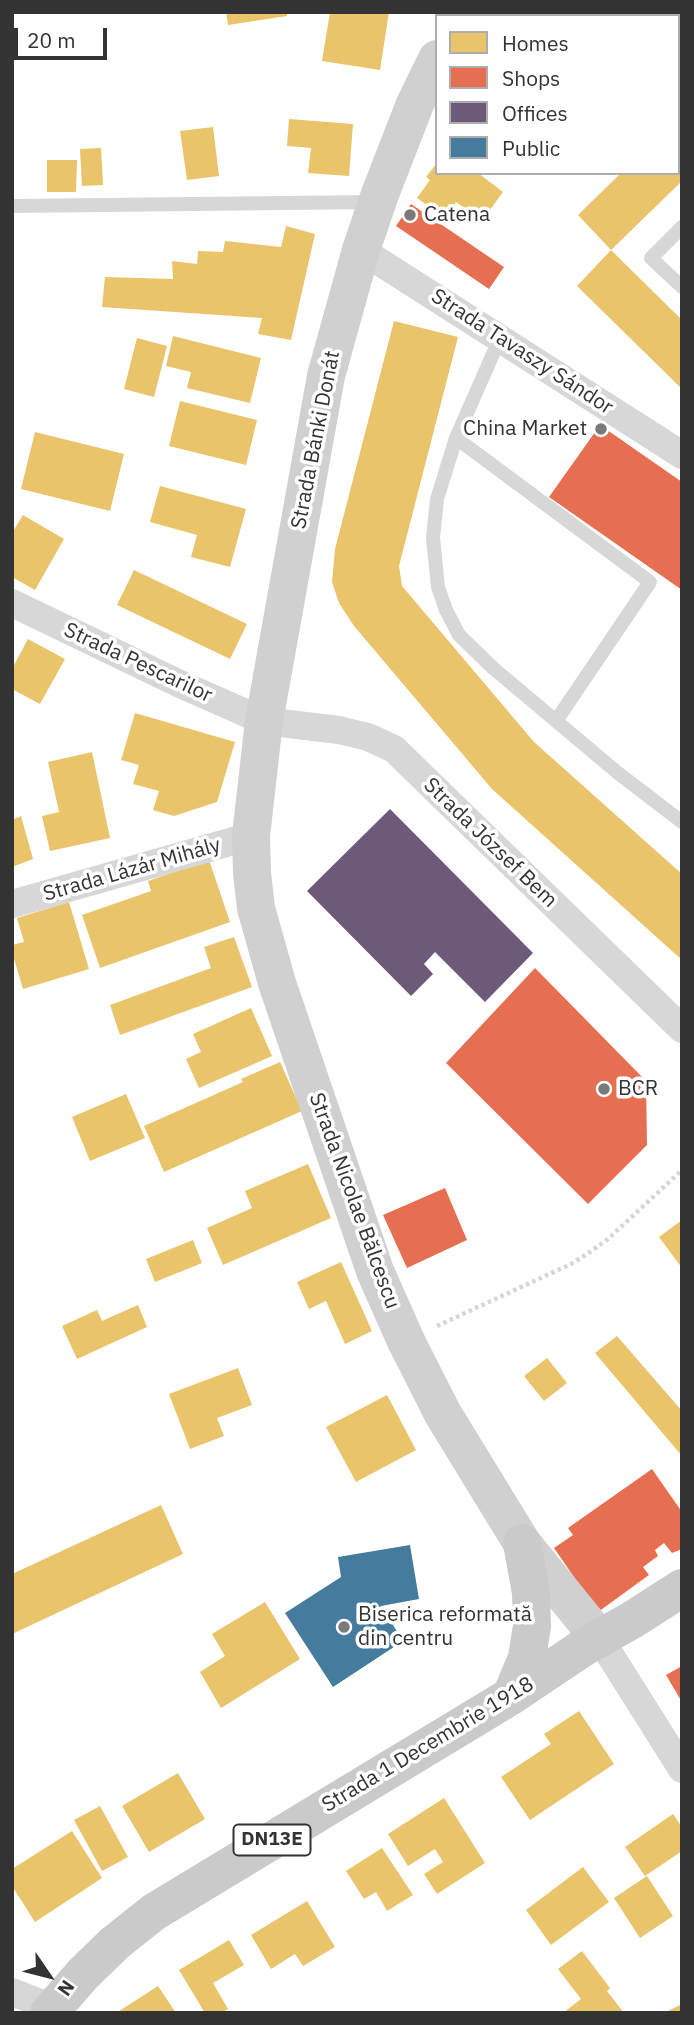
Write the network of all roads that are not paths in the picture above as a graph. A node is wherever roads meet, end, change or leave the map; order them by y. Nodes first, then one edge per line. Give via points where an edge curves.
1 (435, 64) edge
2 (377, 202) junction
3 (12, 206) edge
4 (682, 227) edge
5 (360, 250) junction
6 (682, 287) edge
7 (500, 338) junction
8 (456, 438) junction
9 (682, 455) edge
10 (12, 603) edge
11 (264, 721) junction
12 (556, 721) junction
13 (682, 821) edge
14 (251, 836) junction
15 (12, 904) edge
16 (682, 1029) edge
17 (522, 1543) junction
18 (682, 1588) edge
19 (600, 1639) junction
20 (511, 1696) junction
21 (682, 1769) edge
22 (12, 1992) edge
23 (54, 2011) edge

1 - 2 street, Strada Bánki Donát
2 - 3 lane
2 - 5 street, Strada Bánki Donát
4 - 6 lane via 651,258
5 - 7 street, Strada Tavaszy Sándor
5 - 11 street, Strada Bánki Donát via 326,376
7 - 8 lane
7 - 9 street, Strada Tavaszy Sándor
8 - 12 lane via 437,499 433,538 438,587 446,610 459,635
8 - 12 lane via 650,582
10 - 11 street, Strada Pescarilor
11 - 14 street, Strada Bánki Donát
11 - 16 street, Strada József Bem via 339,730 394,749
12 - 13 lane
14 - 15 street, Strada Lázár Mihály
14 - 17 street, Strada Nicolae Bălcescu via 256,908 375,1271 443,1414
17 - 19 street, Strada Nicolae Bălcescu
17 - 20 main road via 532,1626 527,1658
18 - 19 main road, Strada 1 Decembrie 1918 / DN13E
19 - 20 main road, Strada 1 Decembrie 1918 / DN13E
19 - 21 street
20 - 23 main road, Strada 1 Decembrie 1918 / DN13E via 154,1912 83,1974
22 - 23 street

